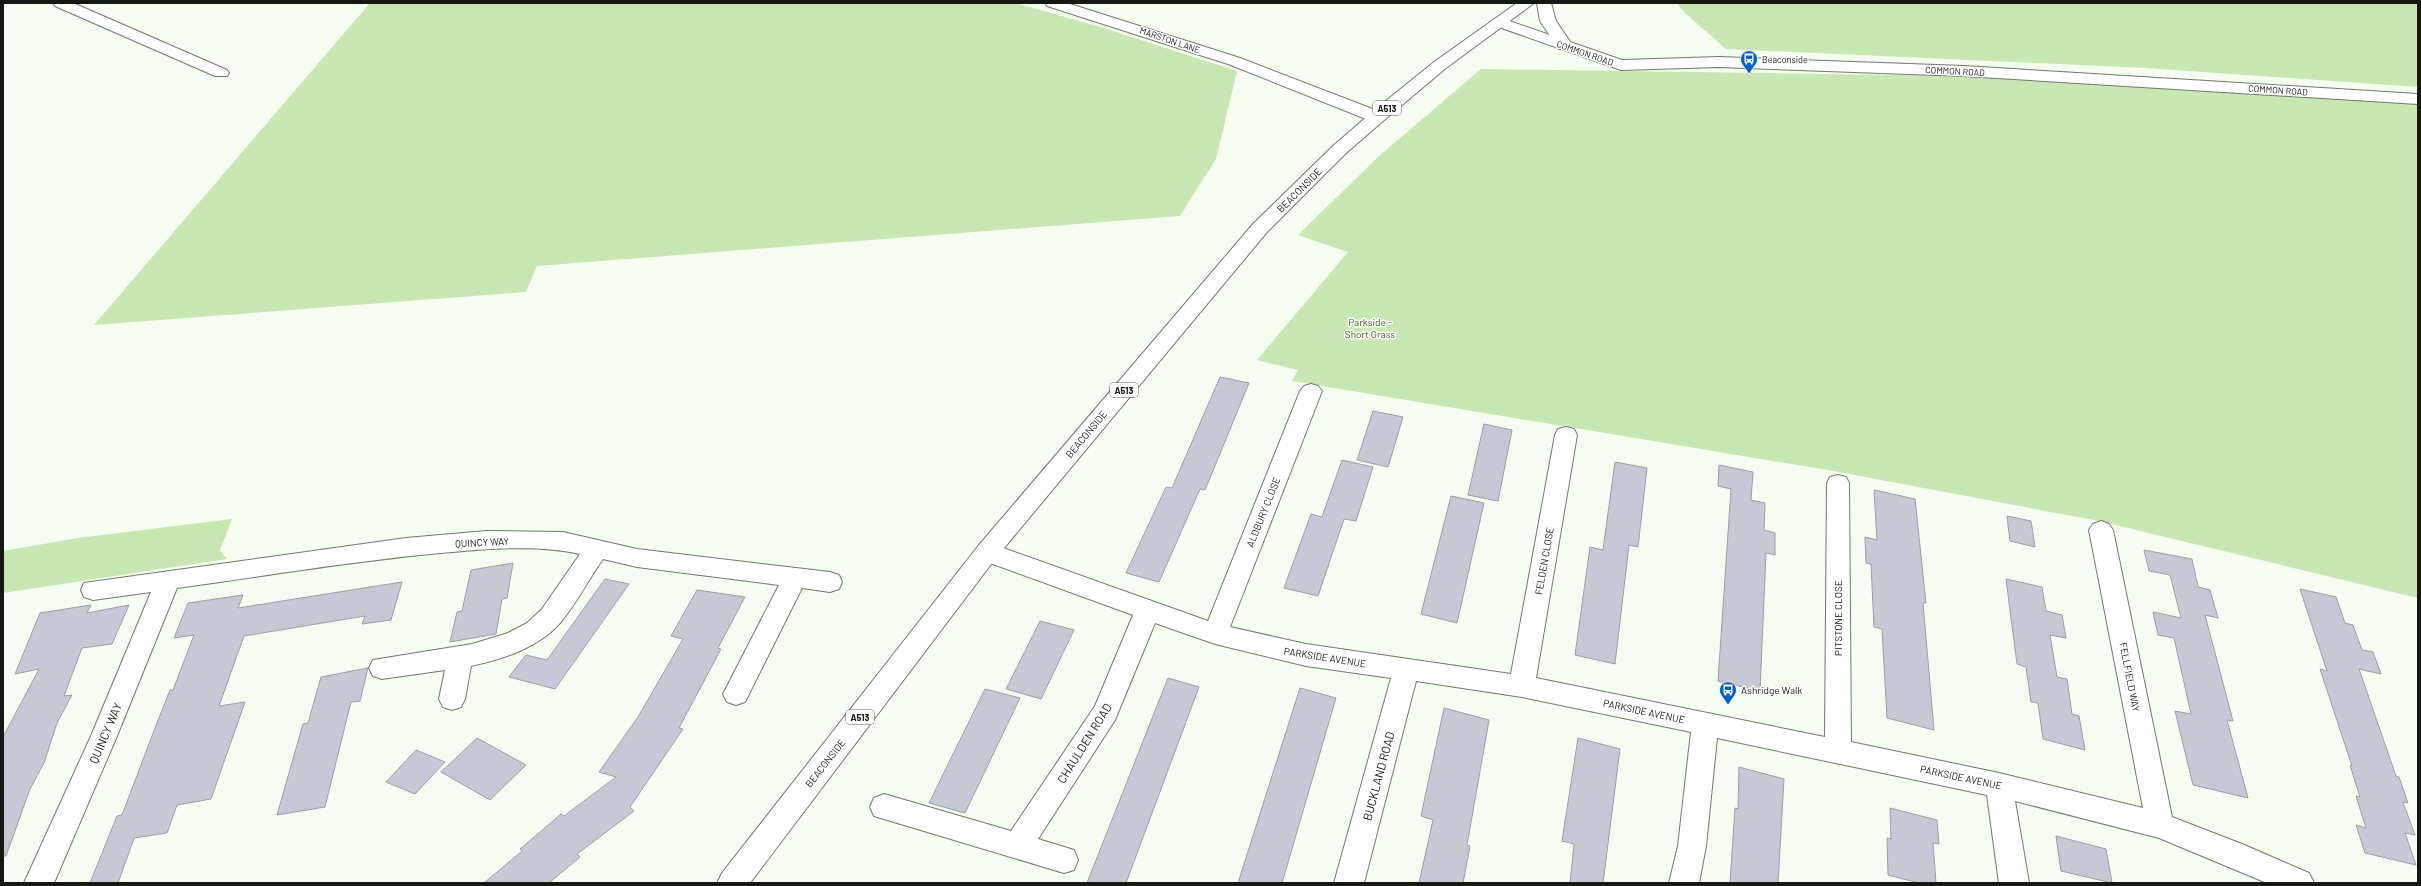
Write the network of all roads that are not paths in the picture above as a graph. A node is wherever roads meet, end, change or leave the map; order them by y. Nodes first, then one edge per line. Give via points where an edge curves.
1 (60, 3) edge
2 (1052, 3) edge
3 (1527, 3) edge
4 (1544, 3) edge
5 (1498, 22) junction
6 (1565, 46) junction
7 (220, 73) dead end
8 (2418, 99) edge
9 (1377, 117) junction
10 (1311, 391) dead end
11 (1566, 435) dead end
12 (1838, 483) dead end
13 (2101, 530) dead end
14 (598, 548) junction
15 (987, 552) junction
16 (795, 578) junction
17 (168, 580) junction
18 (830, 582) dead end
19 (93, 590) dead end
20 (1147, 611) junction
21 (1215, 634) junction
22 (460, 656) junction
23 (382, 668) dead end
24 (1406, 669) junction
25 (1522, 686) junction
26 (736, 694) dead end
27 (452, 699) dead end
28 (1705, 723) junction
29 (1838, 752) junction
30 (1999, 785) junction
31 (884, 807) dead end
32 (2160, 825) junction
33 (1018, 847) junction
34 (1064, 860) dead end
35 (39, 883) edge
36 (732, 883) edge
37 (1349, 883) edge
38 (1684, 883) edge
39 (2014, 883) edge
40 (2299, 883) edge

1 - 7 main road
2 - 9 main road, MARSTON LANE via 1176,40 1183,45 1234,61
3 - 5 main road, BEACONSIDE / A513
4 - 6 main road via 1548,21
5 - 6 main road, COMMON ROAD
5 - 9 main road, BEACONSIDE / A513
6 - 8 main road, COMMON ROAD via 1621,65 1719,62 1964,71
9 - 15 main road, BEACONSIDE / A513 via 1339,150 1260,228
10 - 21 main road, ALDBURY CLOSE
11 - 25 main road, FELDEN CLOSE
12 - 29 main road, PITSTONE CLOSE
13 - 32 main road, FELLFIELD WAY
14 - 16 main road, QUINCY WAY via 637,558
14 - 17 main road, QUINCY WAY via 563,541 486,540 406,547
14 - 22 main road via 551,616 532,634 494,649
15 - 20 main road, PARKSIDE AVENUE
15 - 36 main road, BEACONSIDE / A513
16 - 18 main road, QUINCY WAY
16 - 26 main road
17 - 19 main road, QUINCY WAY
17 - 35 main road, QUINCY WAY via 104,736
20 - 21 main road, PARKSIDE AVENUE
20 - 33 main road, CHAULDEN ROAD via 1106,712
21 - 24 main road, PARKSIDE AVENUE via 1306,655
22 - 23 main road
22 - 27 main road
24 - 25 main road, PARKSIDE AVENUE
24 - 37 main road, BUCKLAND ROAD
25 - 28 main road, PARKSIDE AVENUE
28 - 29 main road, PARKSIDE AVENUE
28 - 38 main road via 1692,846
29 - 30 main road, PARKSIDE AVENUE
30 - 32 main road, PARKSIDE AVENUE
30 - 39 main road
31 - 33 main road
32 - 40 main road, PARKSIDE AVENUE
33 - 34 main road

